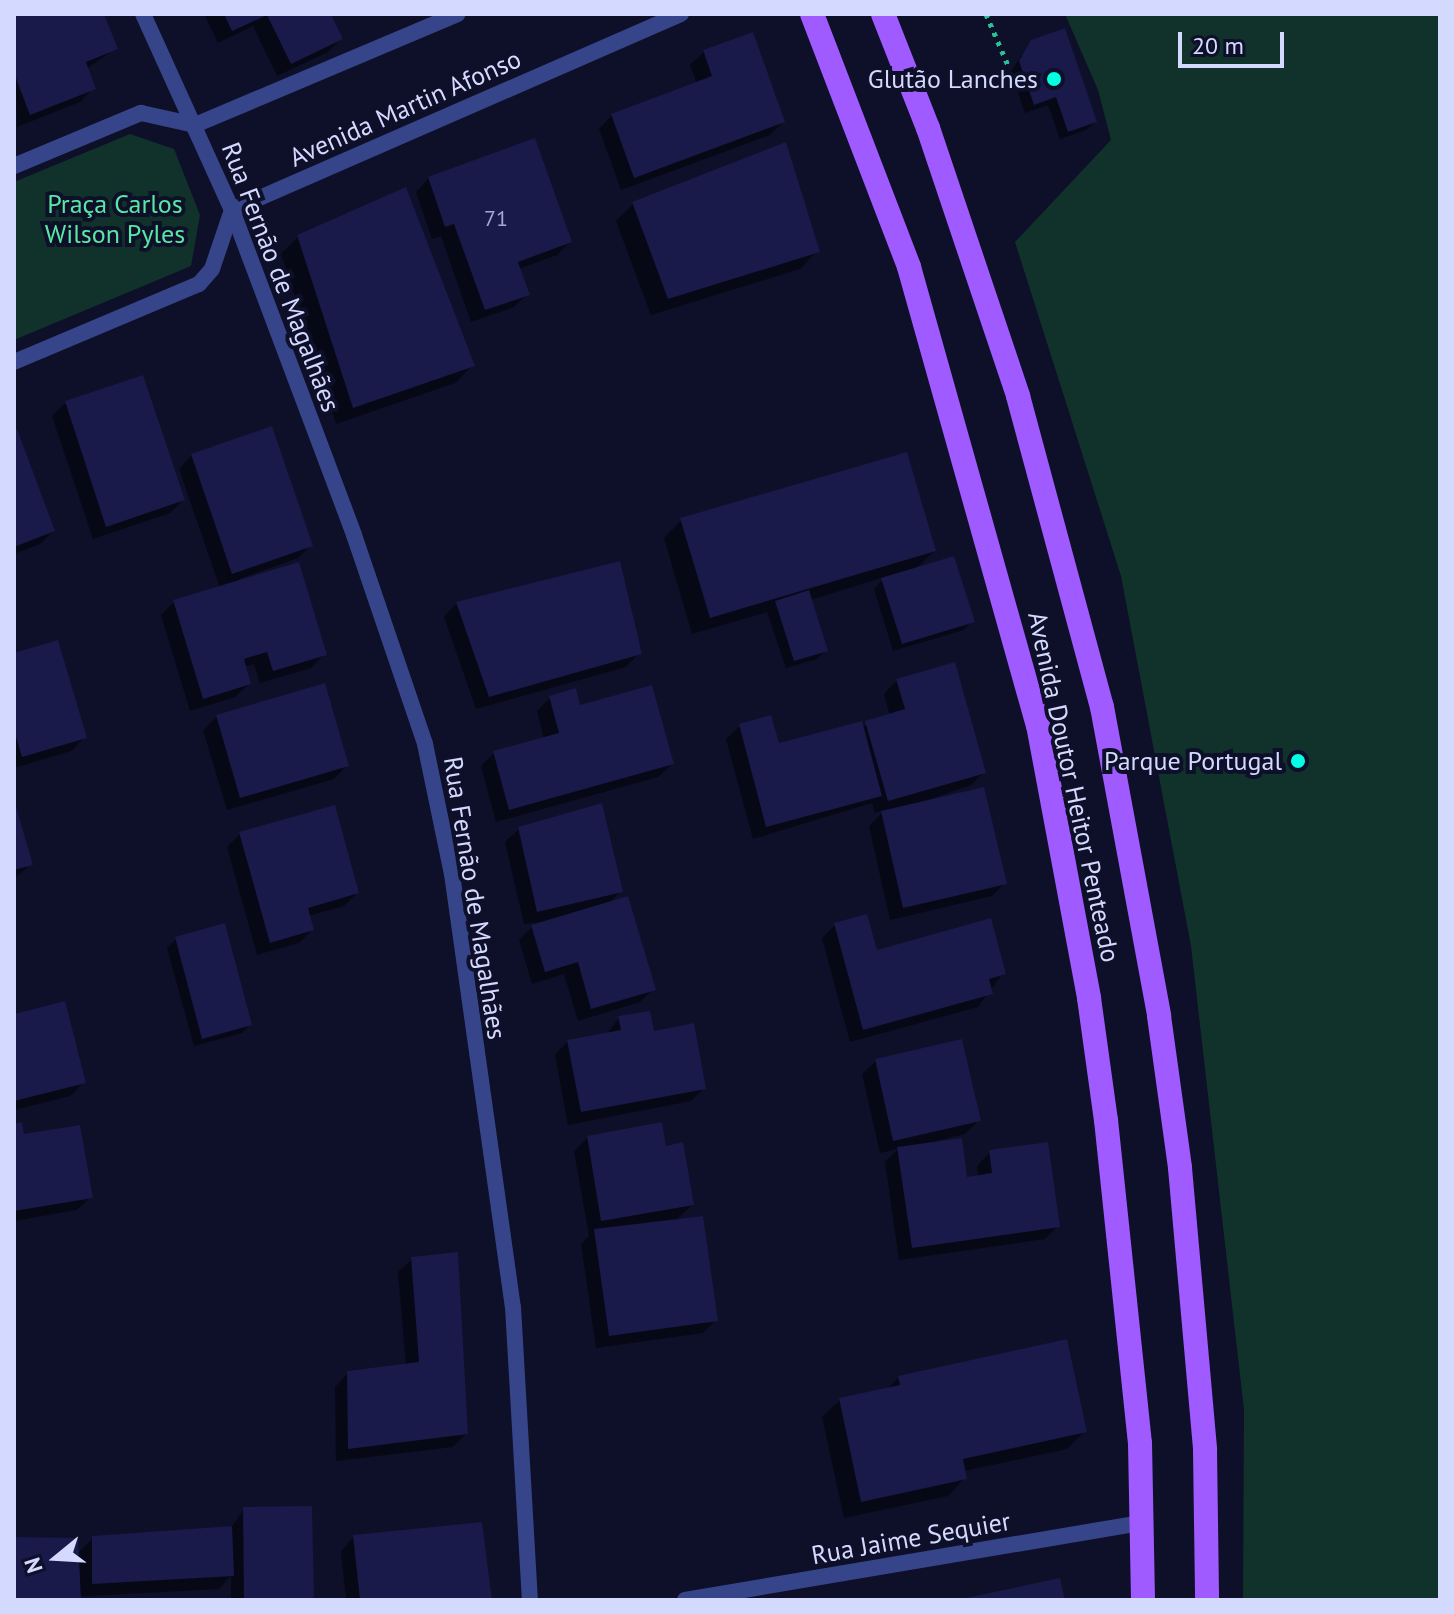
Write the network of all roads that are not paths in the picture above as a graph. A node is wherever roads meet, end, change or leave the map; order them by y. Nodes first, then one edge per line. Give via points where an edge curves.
1 (143, 14) edge
2 (458, 14) edge
3 (681, 14) edge
4 (812, 14) edge
5 (883, 14) edge
6 (195, 125) junction
7 (14, 166) edge
8 (232, 210) junction
9 (14, 362) edge
10 (1144, 1522) junction
11 (530, 1600) edge
12 (685, 1600) edge
13 (1143, 1600) edge
14 (1207, 1600) edge

1 - 6 street, Rua Fernão de Magalhães
2 - 6 street
3 - 8 street, Avenida Martin Afonso
4 - 10 main road, Avenida Doutor Heitor Penteado via 909,267 1038,725 1104,1105
5 - 14 main road, Avenida Doutor Heitor Penteado via 928,128 1018,396 1102,707 1159,1016 1180,1168 1205,1450
6 - 7 street via 141,113
6 - 8 street, Rua Fernão de Magalhães
8 - 9 street via 212,269 199,284
8 - 11 street, Rua Fernão de Magalhães via 354,535 431,773 452,874 513,1307
10 - 12 street, Rua Jaime Sequier
10 - 13 main road, Avenida Doutor Heitor Penteado

